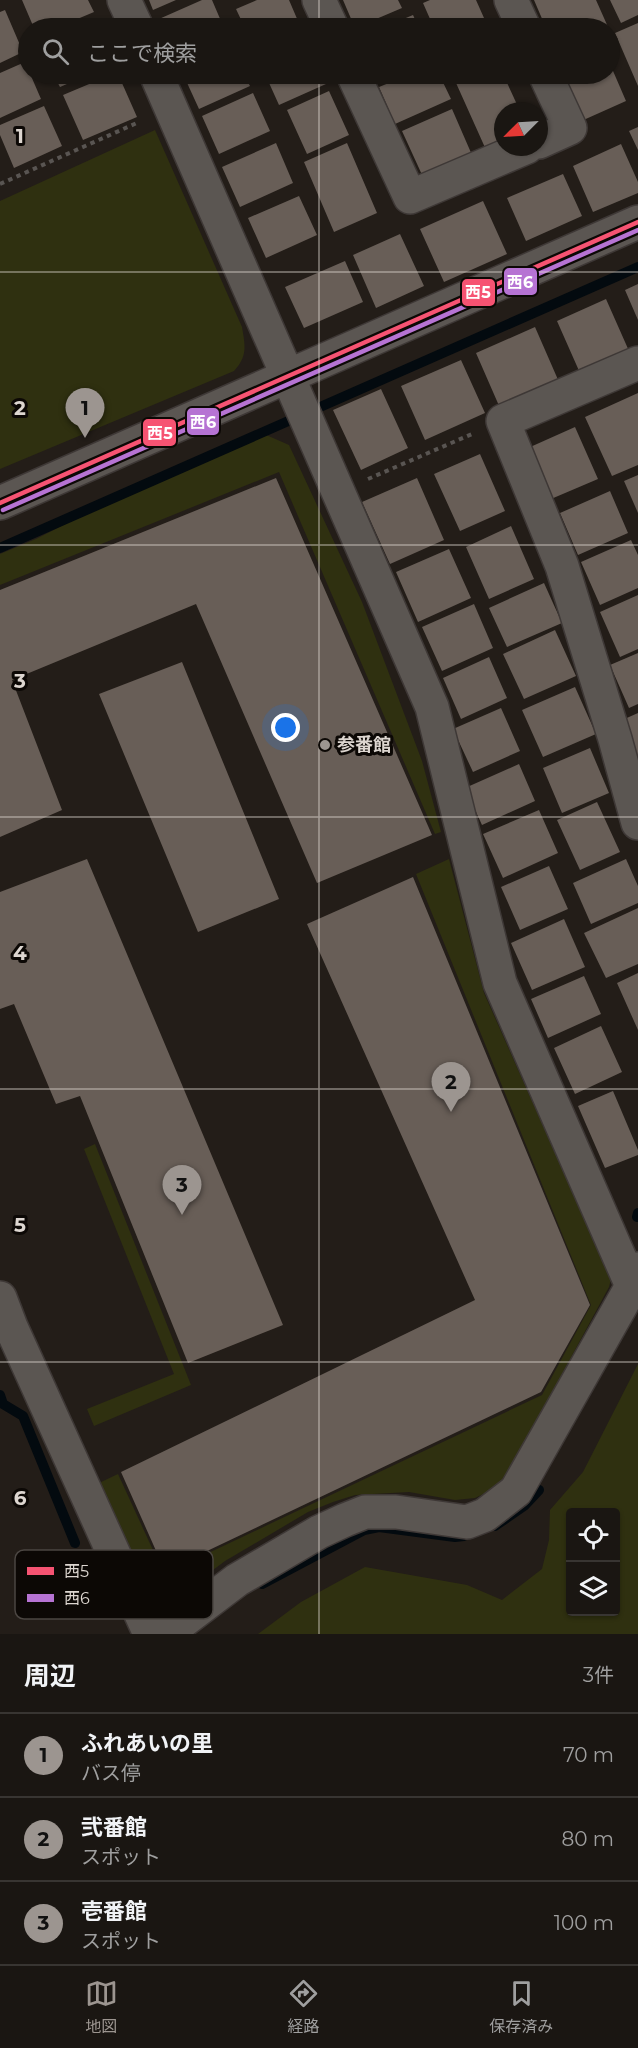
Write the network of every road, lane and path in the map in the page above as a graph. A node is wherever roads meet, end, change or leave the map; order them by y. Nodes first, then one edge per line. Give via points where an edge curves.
1 (124, 0) edge
2 (319, 0) edge
3 (511, 0) edge
4 (132, 18) edge
5 (327, 18) edge
6 (519, 18) edge
7 (160, 84) edge
8 (358, 84) edge
9 (550, 84) edge
10 (171, 108) junction
11 (548, 138) edge
12 (506, 156) edge
13 (0, 184) edge
14 (638, 222) edge
15 (638, 363) edge
16 (289, 376) junction
17 (503, 421) junction
18 (338, 492) junction
19 (0, 503) edge
20 (638, 823) edge
21 (635, 1278) edge
22 (0, 1298) edge
23 (112, 1550) edge
24 (213, 1598) edge
25 (143, 1619) edge
26 (186, 1619) edge
27 (150, 1634) edge
28 (166, 1634) edge

1 - 4 street
2 - 5 street
3 - 6 street
7 - 10 street
8 - 12 street via 410,197
9 - 11 street via 570,128
10 - 13 path
10 - 16 street
14 - 16 street
15 - 17 street
16 - 18 street
16 - 19 street
17 - 18 path
17 - 20 street via 562,566
18 - 21 street via 432,707 500,983
21 - 24 street via 516,1491 500,1506 467,1522 396,1512 365,1512 319,1532
22 - 23 street
25 - 27 street
26 - 28 street

